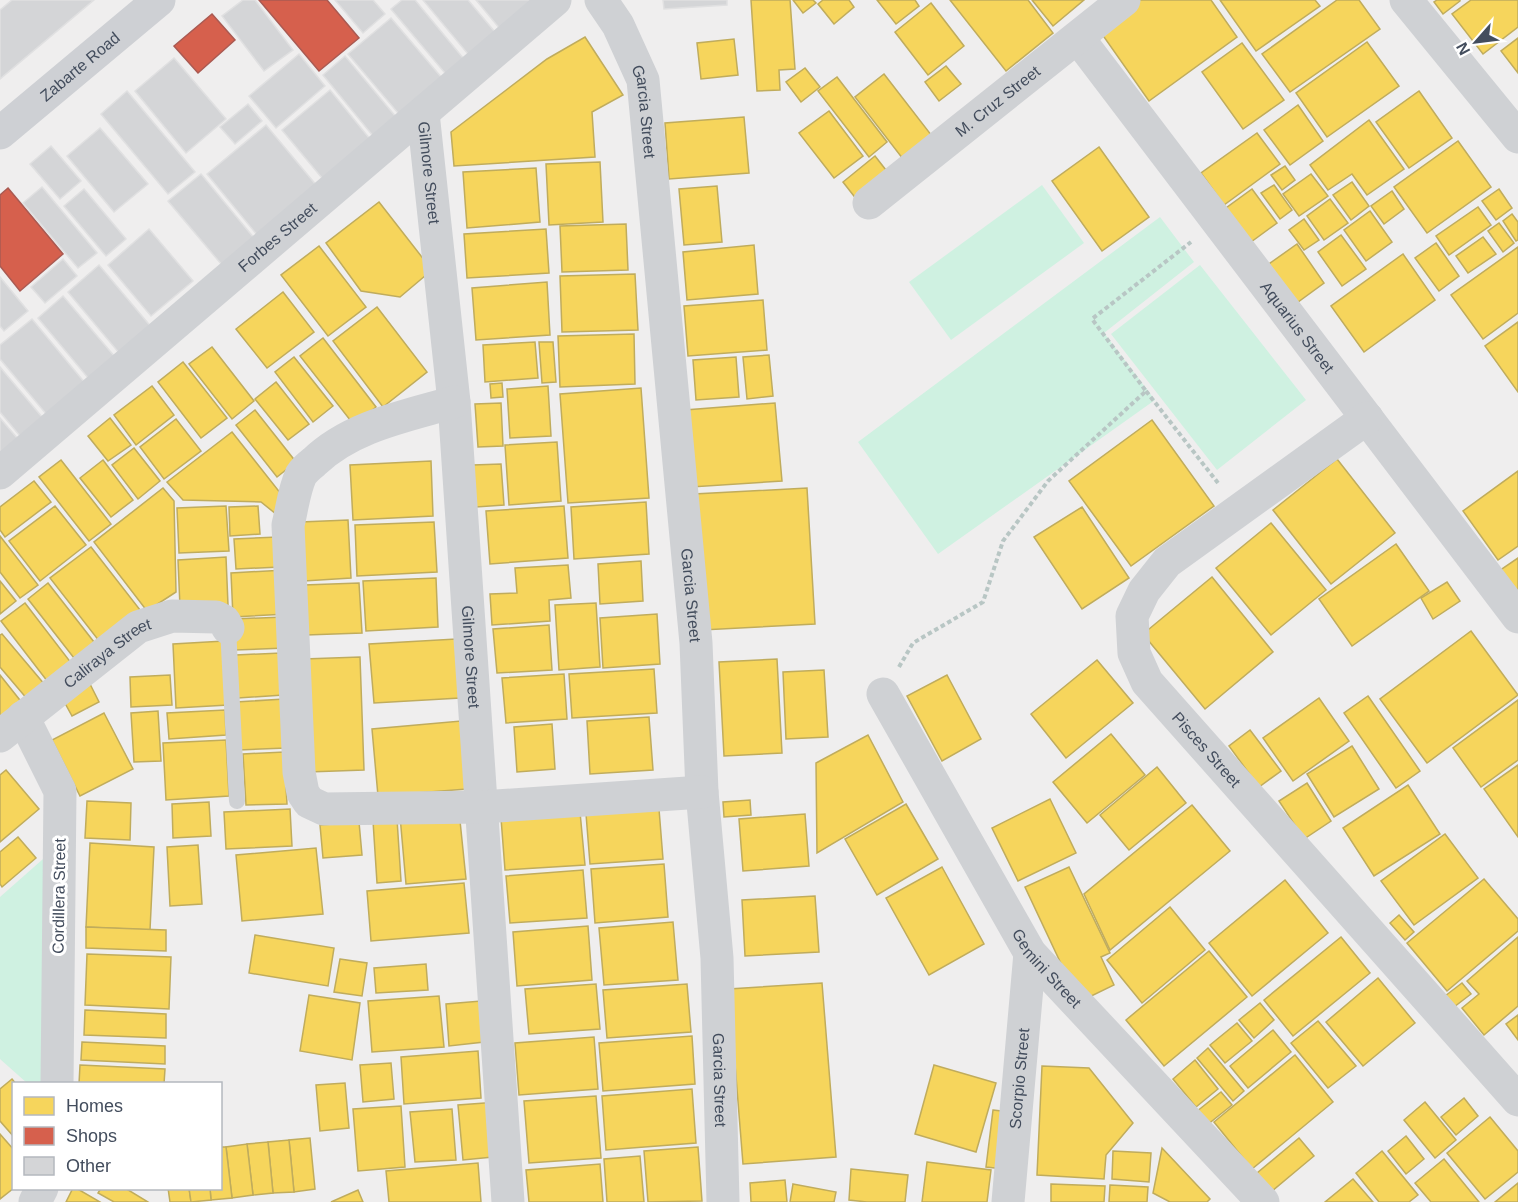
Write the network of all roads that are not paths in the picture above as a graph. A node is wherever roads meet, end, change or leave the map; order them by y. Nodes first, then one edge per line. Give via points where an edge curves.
1 (159, 0) edge
2 (555, 0) edge
3 (601, 0) edge
4 (1125, 0) edge
5 (1406, 0) edge
6 (1078, 38) junction
7 (423, 113) junction
8 (1, 131) edge
9 (1518, 137) edge
10 (869, 203) dead end
11 (454, 402) junction
12 (1367, 418) junction
13 (0, 473) edge
14 (1518, 617) edge
15 (228, 628) joint
16 (883, 694) road end
17 (11, 727) edge
18 (702, 792) junction
19 (237, 801) dead end
20 (482, 807) junction
21 (1030, 953) junction
22 (57, 1082) edge
23 (1518, 1100) edge
24 (1257, 1199) edge
25 (508, 1202) edge
26 (723, 1202) edge
27 (1008, 1202) edge

1 - 8 main road, Zabarte Road
2 - 7 street, Forbes Street
3 - 18 street, Garcia Street via 618,25 643,80 696,643
4 - 6 street, M. Cruz Street
5 - 9 street
6 - 10 street, M. Cruz Street
6 - 12 street, Aquarius Street
7 - 11 street, Gilmore Street
7 - 13 street, Forbes Street
11 - 20 street, Gilmore Street
11 - 20 street via 346,438 321,455 303,473 297,486 288,525 299,772 309,802 324,809
12 - 14 street, Aquarius Street
12 - 23 street, Pisces Street via 1167,562 1144,591 1132,616 1134,653 1155,691
15 - 17 street, Caliraya Street via 216,616 172,616 138,627
15 - 19 lane
16 - 21 street, Gemini Street
17 - 22 street, Cordillera Street via 60,791
18 - 20 street
18 - 26 street, Garcia Street via 717,958
20 - 25 street, Gilmore Street
21 - 24 street, Gemini Street
21 - 27 street, Scorpio Street

